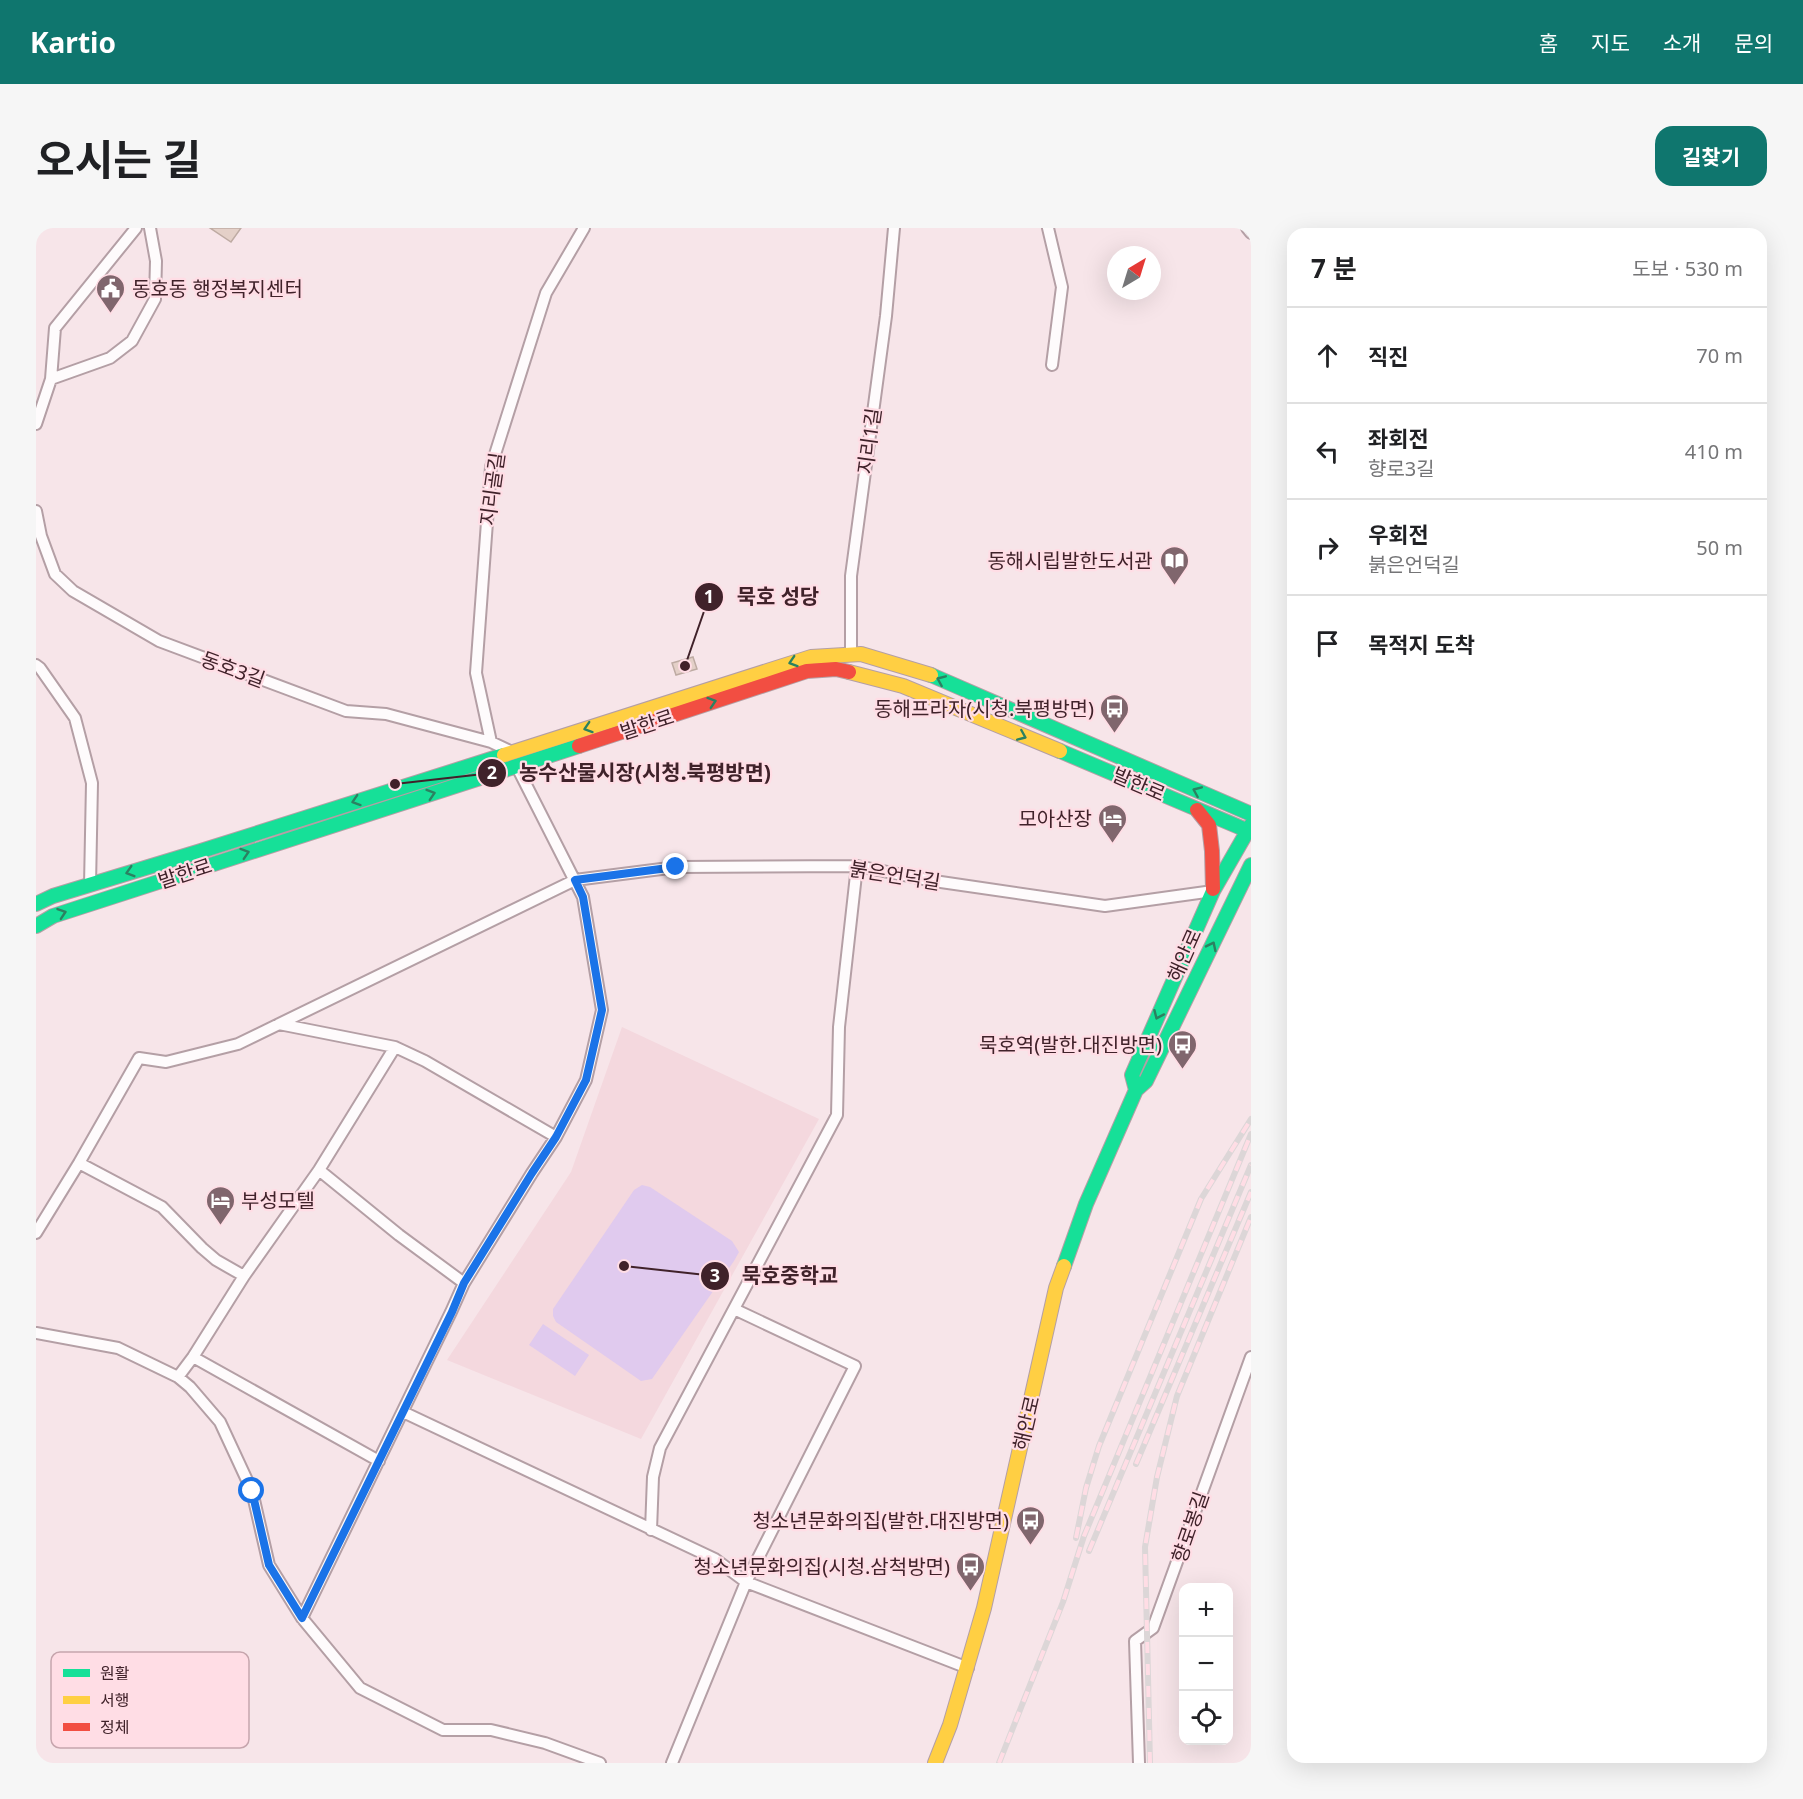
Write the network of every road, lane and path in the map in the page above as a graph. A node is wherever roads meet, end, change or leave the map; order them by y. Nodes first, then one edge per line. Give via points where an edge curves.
1 (136, 228) edge
2 (150, 228) edge
3 (584, 228) edge
4 (894, 228) edge
5 (1048, 228) edge
6 (1247, 228) edge
7 (1251, 233) edge
8 (1052, 365) dead end
9 (51, 379) junction
10 (36, 424) edge
11 (36, 511) edge
12 (851, 654) junction
13 (36, 665) edge
14 (850, 671) junction
15 (491, 742) junction
16 (512, 752) junction
17 (517, 767) junction
18 (1195, 807) junction
19 (1251, 814) edge
20 (1250, 830) edge
21 (857, 866) junction
22 (1251, 866) edge
23 (575, 880) junction
24 (90, 885) junction
25 (1213, 891) junction
26 (36, 904) edge
27 (90, 904) junction
28 (36, 926) edge
29 (279, 1024) junction
30 (395, 1047) junction
31 (1136, 1090) junction
32 (556, 1137) junction
33 (79, 1163) junction
34 (319, 1170) junction
35 (36, 1233) edge
36 (244, 1276) junction
37 (464, 1283) junction
38 (734, 1309) junction
39 (36, 1333) edge
40 (194, 1357) junction
41 (1251, 1357) edge
42 (178, 1377) junction
43 (403, 1412) junction
44 (379, 1461) junction
45 (651, 1530) junction
46 (746, 1582) junction
47 (302, 1618) junction
48 (968, 1668) junction
49 (600, 1763) edge
50 (672, 1763) edge
51 (935, 1763) edge
52 (1139, 1763) edge

1 - 9 street via 55,328
2 - 9 street via 156,261 155,299 132,341 110,358
3 - 15 street, 지리골길 via 546,293 491,467 476,673
4 - 12 street, 지리1길 via 851,576
5 - 8 street via 1062,287
6 - 7 street
9 - 10 street
11 - 15 street, 동호3길 via 55,574 73,591 159,641 346,711 386,714
12 - 14 street
12 -> 16 street, 발한로 via 811,657
19 -> 12 street, 발한로 via 921,671
13 - 24 street via 75,718 92,783
17 -> 14 street, 발한로 via 807,671
14 -> 18 street, 발한로 via 903,686
15 - 16 street
16 - 17 street
16 -> 24 street, 발한로
17 - 23 street
27 -> 17 street, 발한로
18 - 20 street, 발한로
18 - 25 street via 1209,825
20 - 25 street, 해안로
21 - 23 street, 붉은언덕길 via 676,867
21 - 25 street, 붉은언덕길 via 1105,906
21 - 38 street via 838,1027 837,1115
31 -> 22 street, 해안로 via 1146,1081
23 - 29 street, 붉은언덕길
23 - 32 street via 583,897 602,1010 586,1080
24 - 26 street, 발한로
24 - 27 street
25 -> 31 street, 해안로 via 1132,1075
28 -> 27 street, 발한로
29 - 30 street
29 - 33 street, 붉은언덕길 via 238,1044 166,1062 139,1058
30 - 32 street
30 - 34 street
31 - 48 street, 해안로 via 1086,1204 1056,1288
32 - 37 street
33 - 35 street
33 - 36 street via 162,1207 216,1260
34 - 36 street
34 - 37 street
36 - 40 street
37 - 43 street
38 - 45 street via 660,1448 653,1477
38 - 46 street via 855,1366
39 - 42 street via 118,1348
40 - 42 street
40 - 44 street
41 - 52 street, 향로봉길 via 1153,1628 1135,1641
42 - 47 street via 220,1422 252,1491 269,1565
43 - 44 street
43 - 45 street
44 - 47 street
45 - 46 street via 715,1559
46 - 48 street
46 - 50 street
47 - 49 street via 360,1688 443,1730 491,1730 545,1743
48 - 51 street, 해안로

